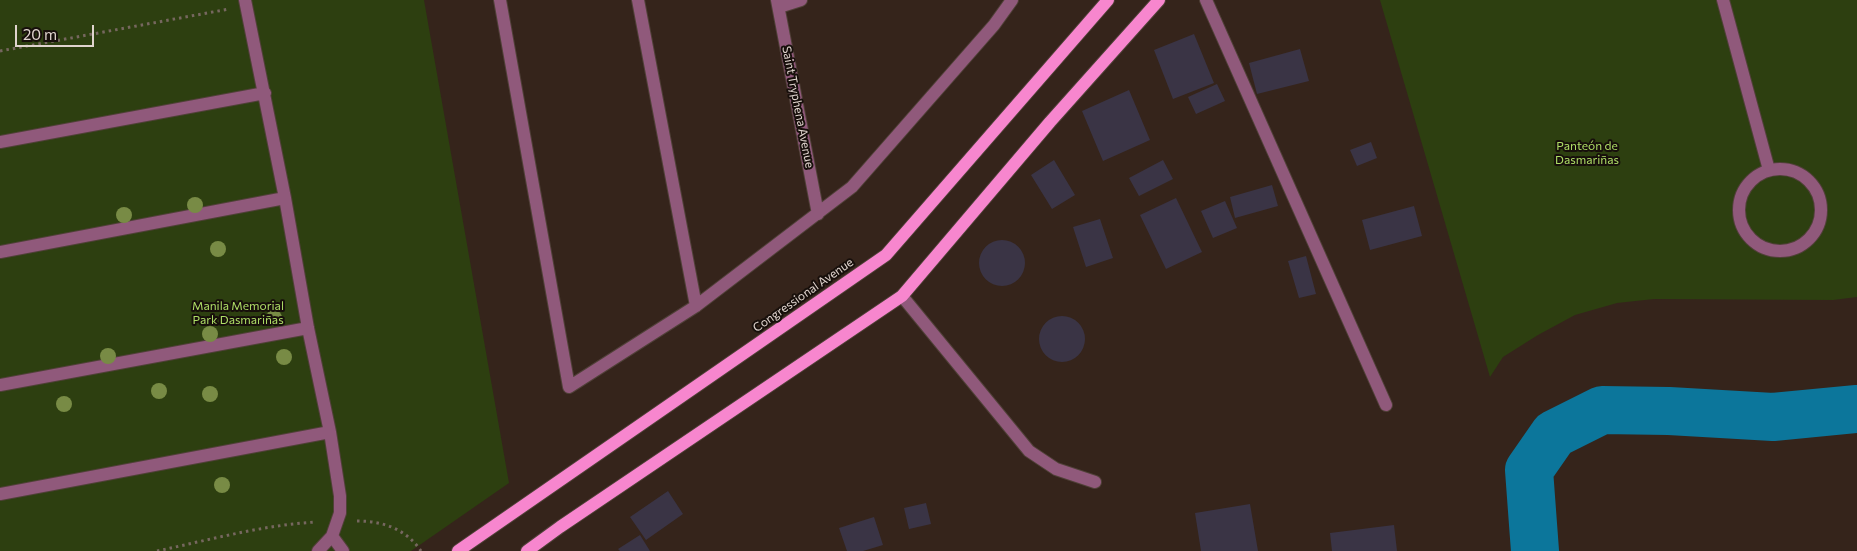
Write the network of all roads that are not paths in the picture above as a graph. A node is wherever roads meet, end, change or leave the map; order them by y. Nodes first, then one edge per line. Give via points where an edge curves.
1 (500, 0) edge
2 (638, 0) edge
3 (801, 0) edge
4 (1012, 0) edge
5 (1108, 0) edge
6 (1159, 0) edge
7 (1206, 0) edge
8 (1723, 0) edge
9 (246, 3) edge
10 (778, 3) edge
11 (265, 93) junction
12 (0, 142) edge
13 (1769, 170) junction
14 (285, 198) junction
15 (818, 214) junction
16 (0, 252) edge
17 (902, 296) junction
18 (696, 306) junction
19 (308, 328) junction
20 (0, 385) edge
21 (1386, 405) dead end
22 (330, 432) junction
23 (1095, 482) dead end
24 (0, 494) edge
25 (332, 536) junction
26 (318, 551) edge
27 (343, 551) edge
28 (458, 551) edge
29 (527, 551) edge

1 - 18 street via 569,387
2 - 18 street
3 - 10 street
4 - 15 street via 994,25 852,187
5 - 28 main road, Congressional Avenue via 886,255
6 - 17 main road
7 - 21 street
8 - 13 street
9 - 11 street
10 - 15 street, Saint Tryphena Avenue
11 - 12 street
11 - 14 street
13 - 13 street via 1747,183 1738,208 1740,221 1745,233 1765,249 1791,251 1814,234 1822,206 1818,192 1798,172 1784,168
14 - 16 street
14 - 19 street
15 - 18 street
17 - 23 street via 1029,451 1056,469
17 - 29 main road
19 - 20 street
19 - 22 street
22 - 24 street
22 - 25 street via 340,496 338,522
25 - 26 street
25 - 27 street

